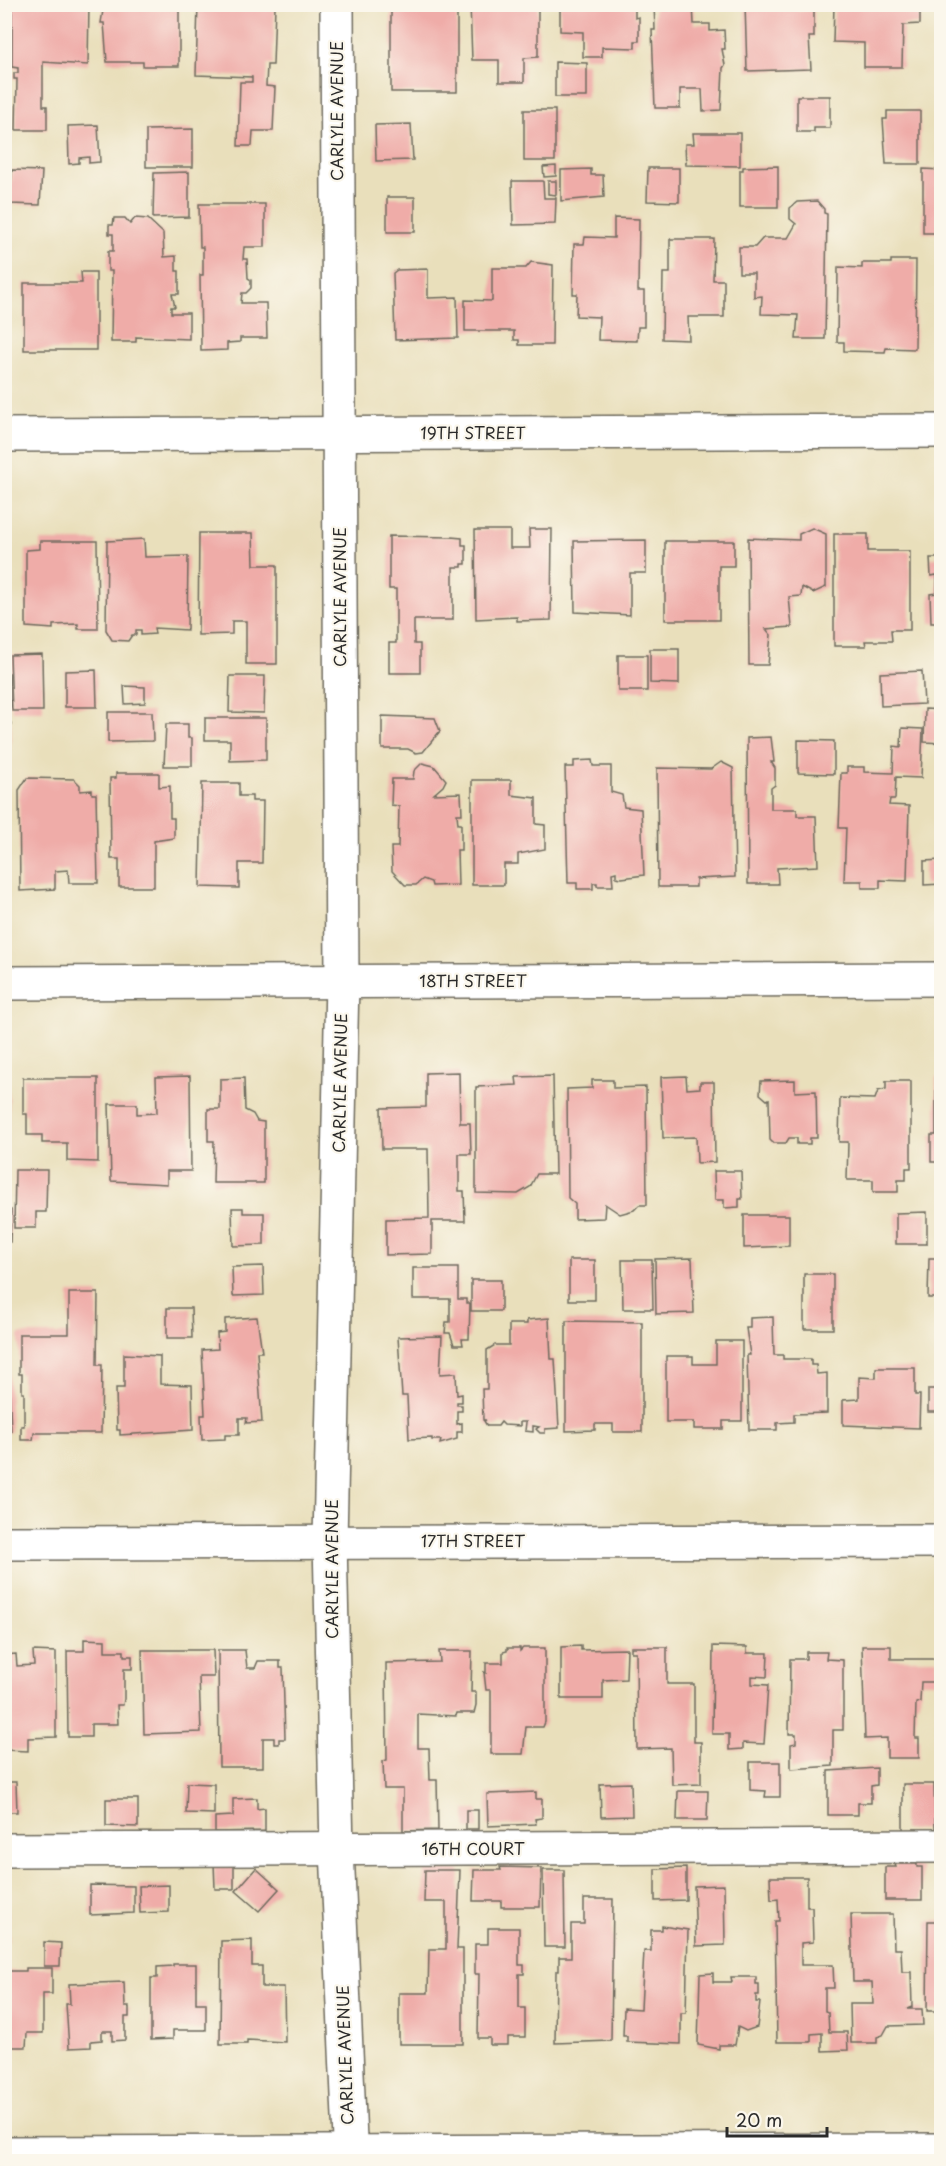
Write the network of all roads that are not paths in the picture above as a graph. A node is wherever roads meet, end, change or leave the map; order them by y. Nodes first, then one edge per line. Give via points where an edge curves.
1 (337, 4) edge
2 (942, 431) edge
3 (339, 433) junction
4 (4, 435) edge
5 (942, 979) edge
6 (342, 981) junction
7 (4, 983) edge
8 (330, 1541) junction
9 (942, 1541) edge
10 (4, 1542) edge
11 (942, 1846) edge
12 (4, 1850) edge
13 (337, 1850) junction
14 (942, 2150) edge
15 (4, 2153) edge
16 (350, 2156) edge

1 - 3 street, CARLYLE AVENUE
2 - 3 street, 19TH STREET
3 - 4 street, 19TH STREET
3 - 6 street, CARLYLE AVENUE
5 - 6 street, 18TH STREET
6 - 7 street, 18TH STREET
6 - 8 street, CARLYLE AVENUE
8 - 9 street, 17TH STREET
8 - 10 street, 17TH STREET
8 - 13 street, CARLYLE AVENUE
11 - 13 street, 16TH COURT
12 - 13 street, 16TH COURT
13 - 16 street, CARLYLE AVENUE
14 - 16 street
15 - 16 street

